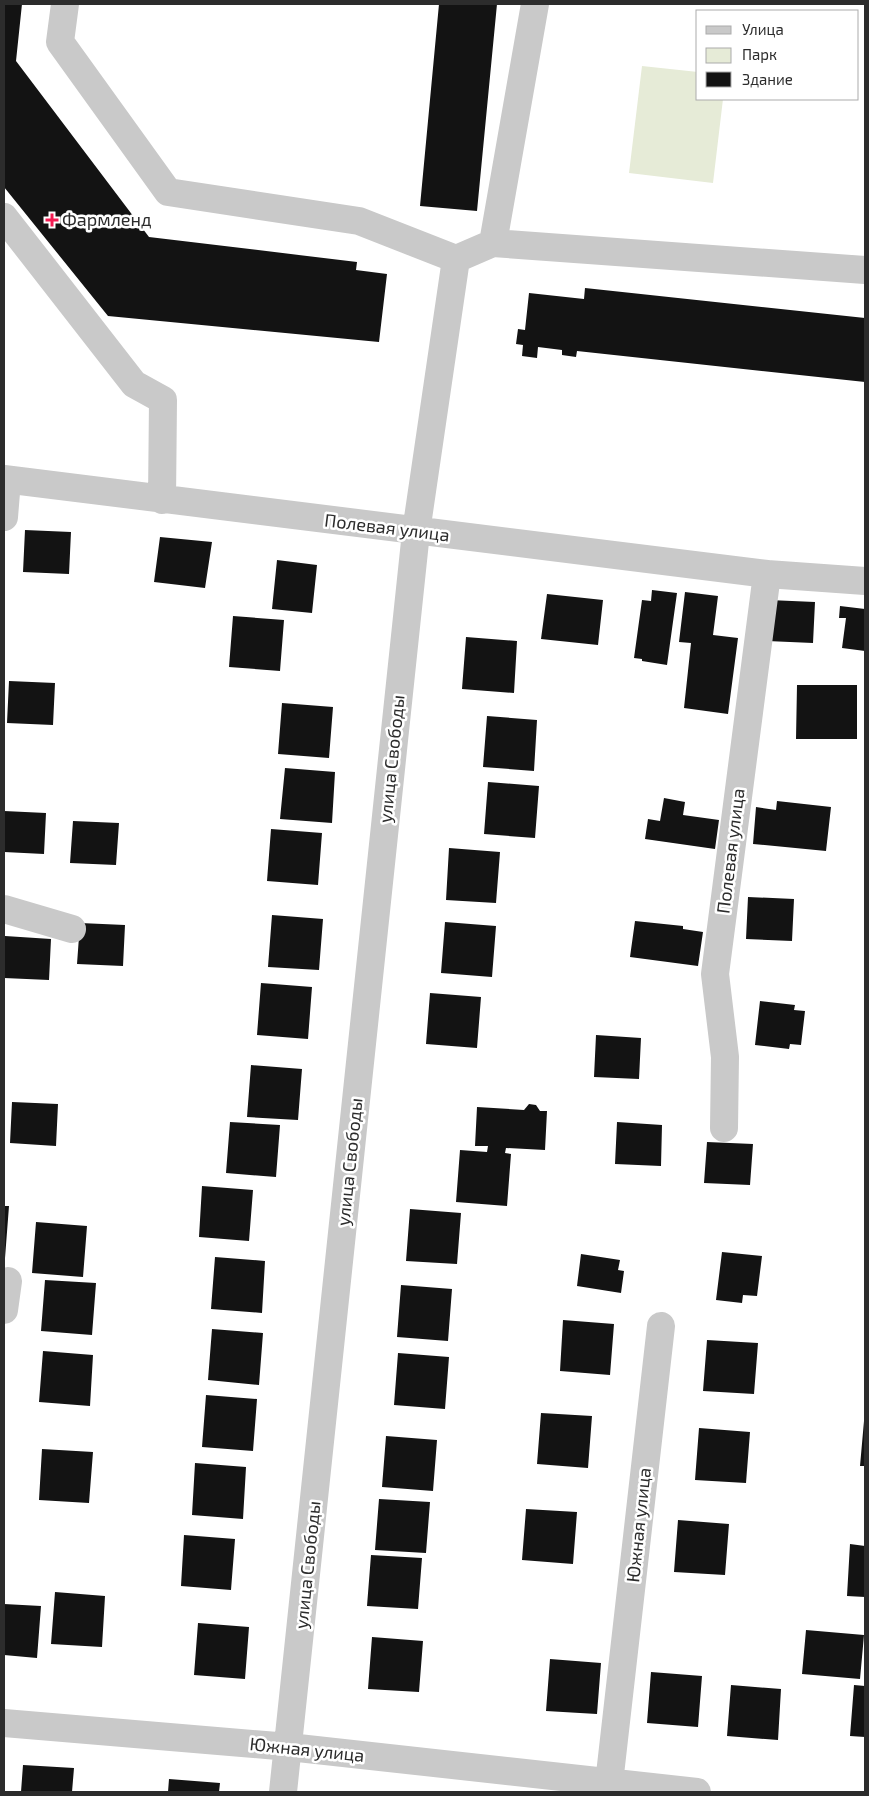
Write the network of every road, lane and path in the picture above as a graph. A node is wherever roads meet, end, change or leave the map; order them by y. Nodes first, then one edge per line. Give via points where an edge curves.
1 (65, 4) edge
2 (535, 4) edge
3 (4, 217) edge
4 (492, 243) junction
5 (456, 259) junction
6 (865, 270) edge
7 (5, 480) edge
8 (162, 500) junction
9 (4, 518) edge
10 (416, 532) junction
11 (767, 574) junction
12 (865, 581) edge
13 (4, 910) edge
14 (72, 929) dead end
15 (724, 1128) dead end
16 (8, 1281) dead end
17 (4, 1310) edge
18 (661, 1326) dead end
19 (4, 1723) edge
20 (289, 1747) junction
21 (609, 1787) edge
22 (283, 1792) edge
23 (697, 1792) edge

1 - 5 street via 60,42 168,192 359,221
2 - 4 street
3 - 8 street via 134,384 163,400
4 - 5 street
4 - 6 street
5 - 10 street, улица Свободы
7 - 8 street, Полевая улица
7 - 9 street, Полевая улица
8 - 10 street, Полевая улица
10 - 11 street, Полевая улица
10 - 20 street, улица Свободы
11 - 12 street, Полевая улица
11 - 15 street, Полевая улица via 715,974 725,1057
13 - 14 street
16 - 17 street
18 - 21 street, Южная улица
19 - 20 street, Южная улица
20 - 21 street, Южная улица
20 - 22 street, улица Свободы
21 - 23 street, Южная улица

